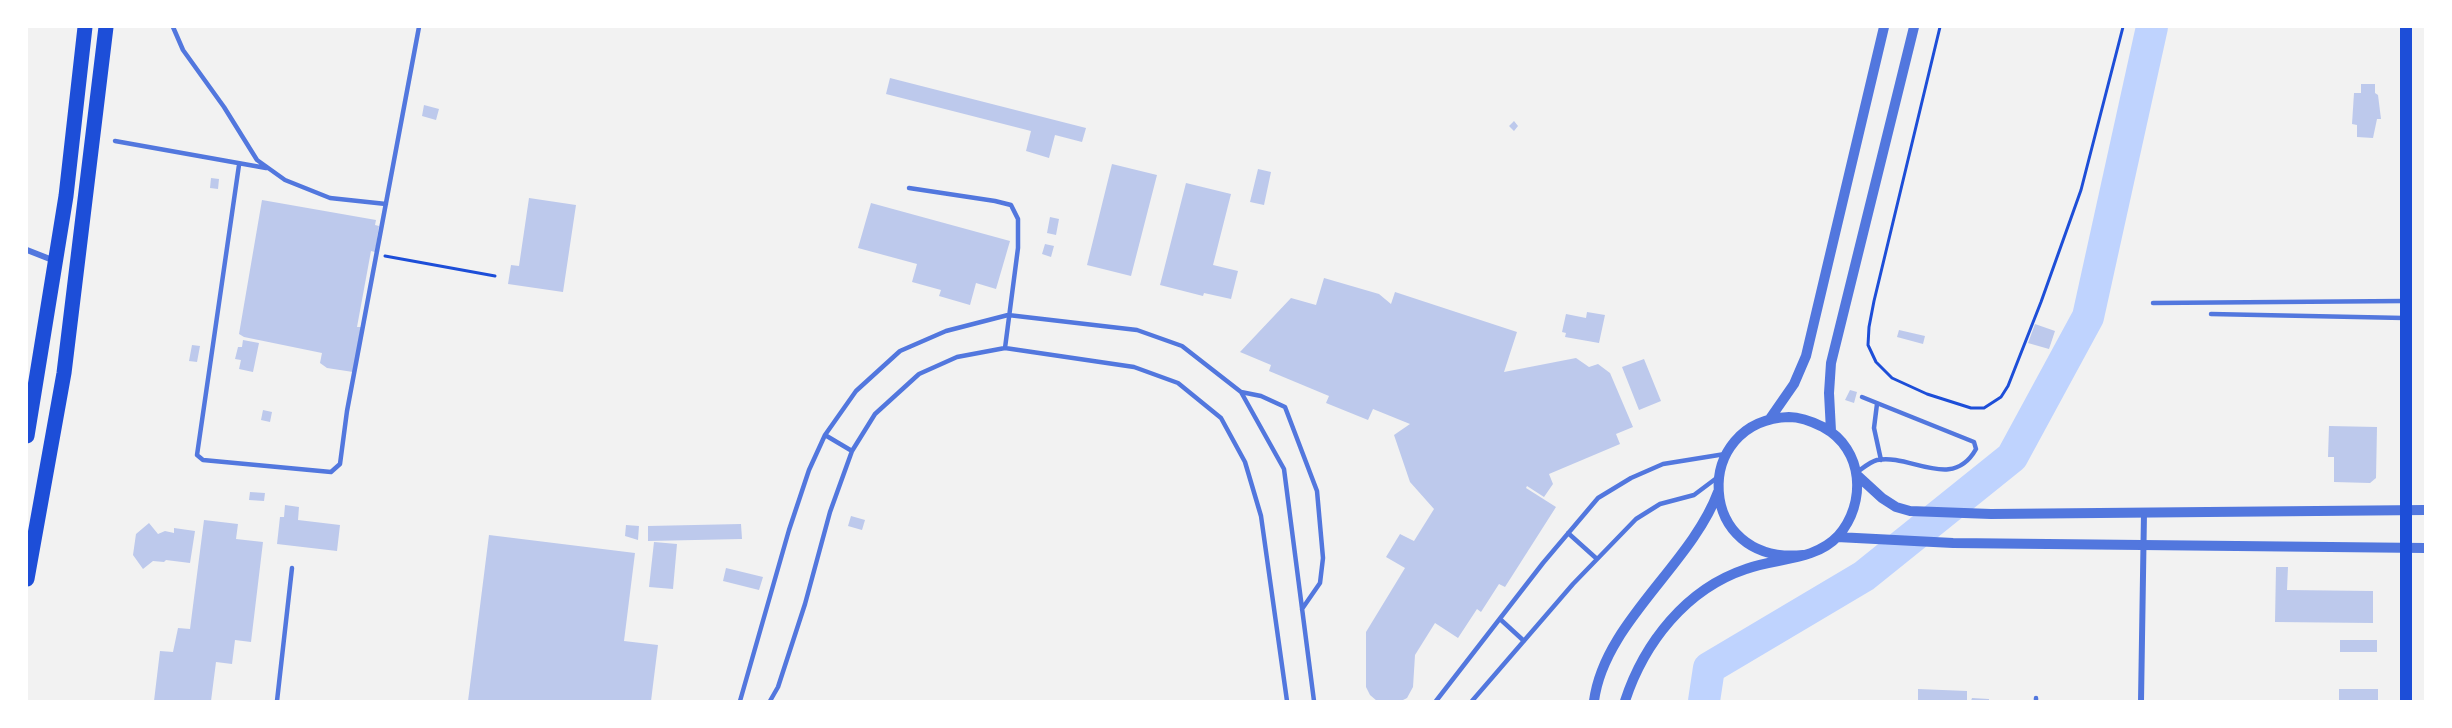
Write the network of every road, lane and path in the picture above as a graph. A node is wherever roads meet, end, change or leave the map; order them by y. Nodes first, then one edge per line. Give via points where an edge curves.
1 (85, 27) edge
2 (106, 27) edge
3 (173, 27) edge
4 (419, 27) edge
5 (1884, 27) edge
6 (1914, 27) edge
7 (1940, 27) edge
8 (2123, 27) edge
9 (2406, 27) edge
10 (115, 141) dead end
11 (239, 165) junction
12 (269, 168) junction
13 (909, 188) dead end
14 (386, 204) junction
15 (27, 250) edge
16 (378, 254) junction
17 (56, 261) junction
18 (495, 276) dead end
19 (2406, 301) junction
20 (2153, 303) dead end
21 (2211, 314) dead end
22 (1008, 315) junction
23 (2406, 318) junction
24 (1005, 348) junction
25 (1241, 392) junction
26 (1862, 398) dead end
27 (1878, 404) junction
28 (1769, 420) junction
29 (1830, 431) junction
30 (27, 435) edge
31 (825, 435) junction
32 (852, 451) junction
33 (1726, 454) junction
34 (1881, 460) junction
35 (1857, 474) junction
36 (1718, 477) junction
37 (1718, 492) junction
38 (2407, 510) junction
39 (2425, 510) edge
40 (2144, 513) junction
41 (1568, 533) junction
42 (1837, 537) junction
43 (2144, 545) junction
44 (2407, 548) junction
45 (2425, 548) edge
46 (1803, 555) junction
47 (1597, 559) junction
48 (292, 568) dead end
49 (27, 579) edge
50 (1302, 609) junction
51 (1500, 619) junction
52 (1524, 641) junction
53 (277, 701) edge
54 (740, 701) edge
55 (770, 701) edge
56 (1287, 701) edge
57 (1314, 701) edge
58 (1436, 701) edge
59 (1472, 701) edge
60 (1594, 701) edge
61 (1624, 701) edge
62 (2141, 701) edge
63 (2406, 701) edge

1 - 17 highway
2 - 49 highway via 64,373
3 - 12 lane via 183,50 257,160
4 - 14 lane
5 - 28 street via 1806,356 1794,384
6 - 29 street via 1831,363
7 - 8 path via 1874,301 1868,345 1876,362 1892,378 1963,407 1978,409 1991,406 2005,391 2041,302 2081,190
9 - 19 main road
10 - 11 lane
11 - 12 lane
11 - 16 lane via 197,455 203,460 330,472 340,464
12 - 14 lane via 285,180 330,198
13 - 22 lane via 1011,206 1018,219 1018,248
14 - 16 lane
15 - 17 street
16 - 18 path
17 - 30 highway
19 - 20 lane
19 - 23 main road
21 - 23 lane
22 - 24 lane
22 - 25 lane via 1137,330 1182,346
22 - 31 lane via 946,331 900,351 856,391
23 - 38 main road
24 - 32 lane via 957,357 919,374 875,414
24 - 56 lane via 1134,367 1178,383 1221,418 1245,462 1261,516
25 - 50 lane via 1284,469
25 - 50 lane via 1285,407 1317,491 1323,558 1320,583
26 - 27 lane
27 - 34 lane via 1874,428
27 - 34 lane via 1974,442 1976,449 1971,457 1949,469
28 - 29 street via 1790,417 1812,421
28 - 33 street via 1752,427
29 - 35 street via 1847,448
31 - 32 lane
31 - 54 lane via 789,530
32 - 55 lane via 778,687
33 - 36 street
33 - 41 lane via 1663,464 1631,478 1598,498
34 - 35 lane
35 - 40 street via 1896,507 1924,512
35 - 42 street via 1854,509
36 - 37 street
36 - 47 lane via 1694,495 1651,508
37 - 46 street via 1728,524 1753,548 1786,557
37 - 60 street via 1695,534 1620,638 1604,666
38 - 39 street
38 - 40 street
38 - 44 main road
40 - 43 street
41 - 47 lane
41 - 51 lane
42 - 43 street
42 - 46 street via 1821,549
43 - 44 street
43 - 62 street
44 - 45 street
44 - 63 main road
46 - 61 street via 1746,568 1703,591 1668,622 1648,650
47 - 52 lane
48 - 53 lane
50 - 57 lane
51 - 52 lane
51 - 58 lane
52 - 59 lane

